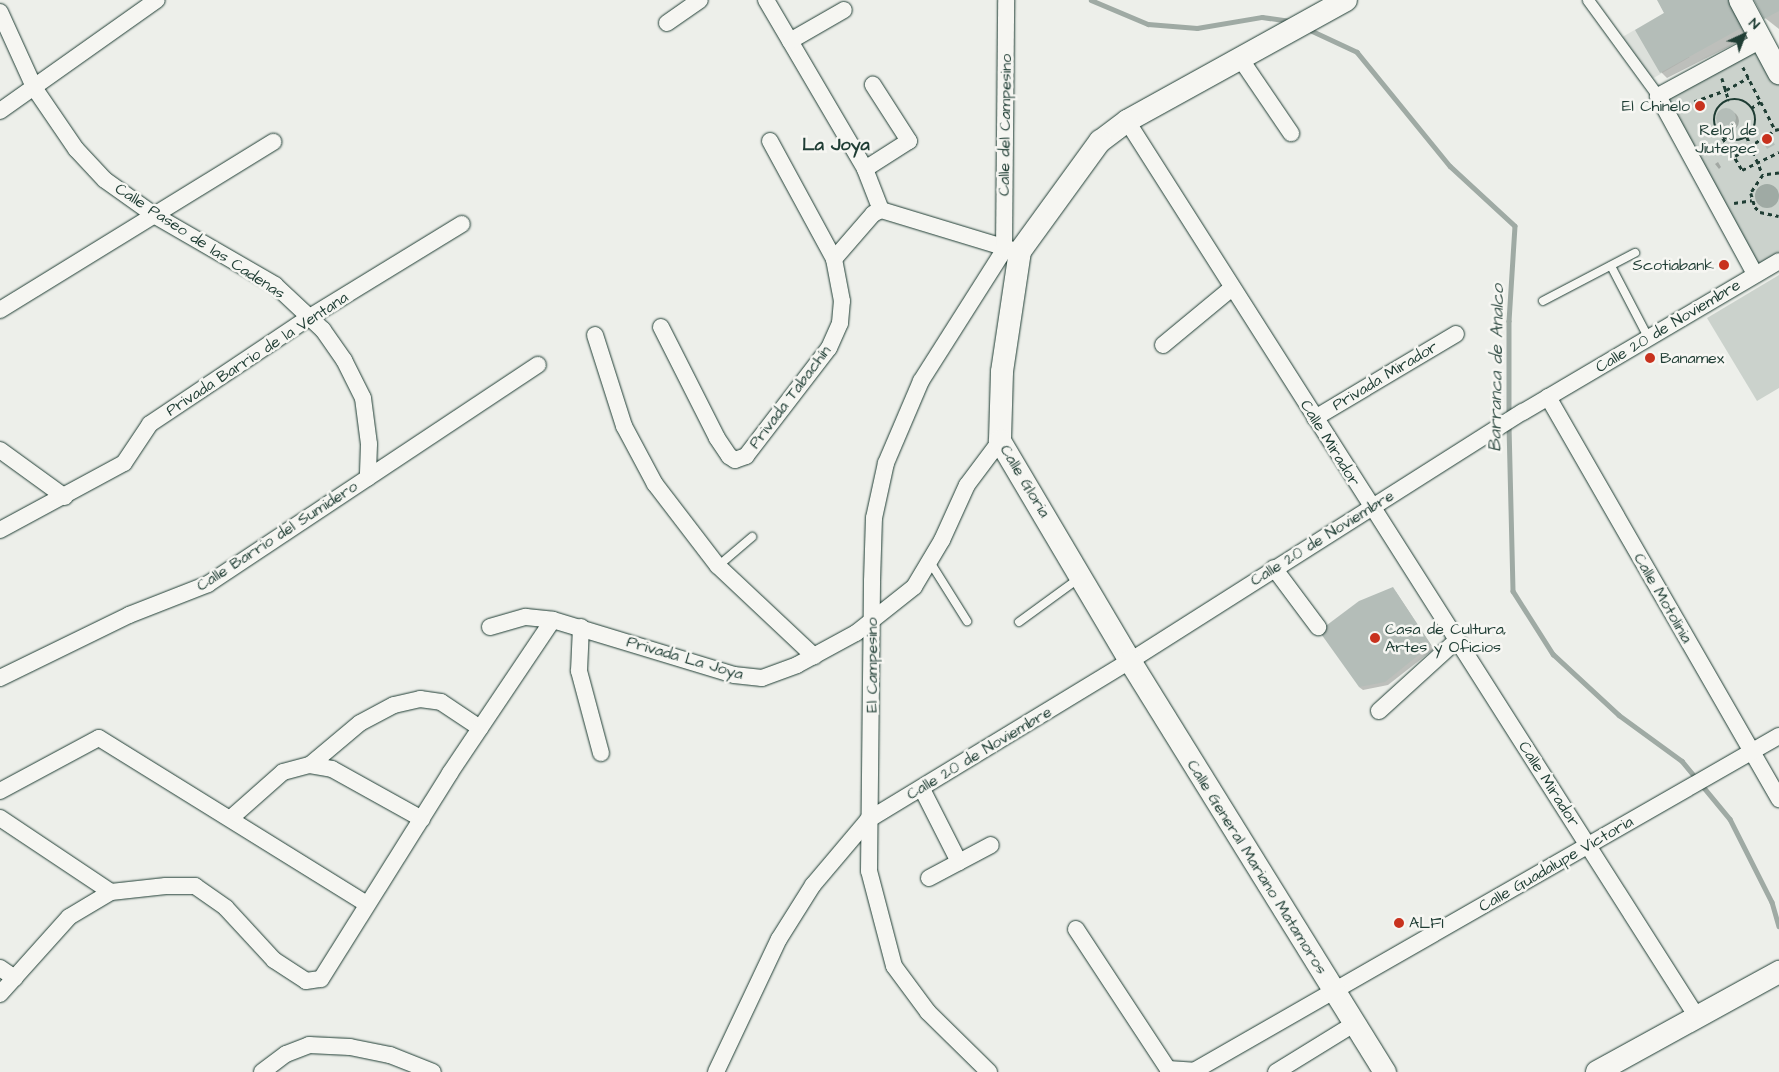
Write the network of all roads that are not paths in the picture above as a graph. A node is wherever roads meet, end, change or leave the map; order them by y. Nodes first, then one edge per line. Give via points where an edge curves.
1 (156, 0) edge
2 (700, 0) edge
3 (766, 0) edge
4 (1006, 0) edge
5 (1588, 0) edge
6 (1740, 0) edge
7 (1339, 4) edge
8 (844, 10) dead end
9 (0, 12) edge
10 (667, 23) dead end
11 (1761, 40) junction
12 (790, 42) junction
13 (1240, 58) junction
14 (1779, 73) edge
15 (872, 85) dead end
16 (35, 89) junction
17 (1658, 96) junction
18 (0, 111) edge
19 (1127, 121) junction
20 (1291, 133) dead end
21 (770, 141) dead end
22 (273, 142) dead end
23 (865, 169) junction
24 (881, 210) junction
25 (154, 215) junction
26 (462, 224) dead end
27 (1012, 250) junction
28 (1635, 253) dead end
29 (834, 259) junction
30 (1779, 260) edge
31 (1611, 266) junction
32 (1755, 274) junction
33 (1232, 288) junction
34 (1544, 301) dead end
35 (0, 310) edge
36 (310, 316) junction
37 (661, 327) dead end
38 (1456, 334) dead end
39 (596, 335) dead end
40 (1648, 337) junction
41 (1163, 345) dead end
42 (538, 365) dead end
43 (1548, 397) junction
44 (1314, 418) junction
45 (1000, 441) junction
46 (0, 450) edge
47 (368, 478) junction
48 (65, 497) junction
49 (1371, 506) junction
50 (0, 530) edge
51 (752, 537) dead end
52 (930, 562) junction
53 (718, 566) junction
54 (1274, 568) junction
55 (1082, 577) junction
56 (553, 620) junction
57 (967, 621) dead end
58 (1019, 622) dead end
59 (872, 623) junction
60 (490, 626) dead end
61 (581, 627) junction
62 (1318, 627) dead end
63 (1456, 640) junction
64 (814, 656) junction
65 (1130, 661) junction
66 (0, 678) edge
67 (1379, 711) dead end
68 (480, 728) junction
69 (1779, 736) edge
70 (1752, 752) junction
71 (601, 753) dead end
72 (310, 765) junction
73 (922, 789) junction
74 (0, 790) edge
75 (1779, 799) edge
76 (0, 818) edge
77 (231, 818) junction
78 (422, 818) junction
79 (868, 820) junction
80 (991, 845) dead end
81 (1589, 845) junction
82 (960, 862) junction
83 (929, 878) dead end
84 (111, 892) junction
85 (367, 904) junction
86 (1076, 929) dead end
87 (0, 968) edge
88 (1776, 974) edge
89 (15, 978) junction
90 (1333, 991) junction
91 (0, 994) edge
92 (1697, 1017) junction
93 (1354, 1024) junction
94 (262, 1072) edge
95 (432, 1072) edge
96 (716, 1072) edge
97 (989, 1072) edge
98 (1276, 1072) edge
99 (1385, 1072) edge
100 (1597, 1072) edge

1 - 16 street
2 - 10 street
3 - 12 street
4 - 27 street, Calle del Campesino
5 - 17 street
6 - 11 main road
7 - 13 main road
8 - 12 street
9 - 16 street, Calle Paseo de las Cadenas
11 - 14 main road
11 - 17 street
12 - 23 street
13 - 19 main road
13 - 20 street
15 - 23 street via 909,141
16 - 18 street
16 - 25 street, Calle Paseo de las Cadenas via 76,149 100,174
17 - 32 street
19 - 27 main road via 1100,141
19 - 33 street, Calle Mirador
21 - 29 street, Privada Tabachín
22 - 25 street
23 - 24 street
24 - 27 street
24 - 29 street via 873,214
25 - 35 street
25 - 36 street, Calle Paseo de las Cadenas via 275,285
26 - 36 street, Privada Barrio de la Ventana
27 - 45 main road, Calle Gloria
27 - 59 street, El Campesino via 921,381 886,463 874,518
28 - 31 lane
29 - 37 street, Privada Tabachín via 842,301 840,323 828,348 746,456 735,460 716,438
30 - 32 street, Calle 20 de Noviembre
31 - 34 lane
31 - 40 lane
32 - 40 street, Calle 20 de Noviembre
33 - 41 street
33 - 44 street, Calle Mirador
36 - 47 street, Calle Paseo de las Cadenas via 344,360 363,398 370,444
36 - 48 street, Privada Barrio de la Ventana via 150,424 124,463
38 - 44 street, Privada Mirador
39 - 53 street via 624,426 655,484
40 - 43 street, Calle 20 de Noviembre
42 - 47 street, Calle Barrio del Sumidero
43 - 49 street, Calle 20 de Noviembre
43 - 70 street, Calle Motolinia
44 - 49 street, Calle Mirador
45 - 52 street, Privada La Joya via 967,485
45 - 55 main road, Calle Gloria
46 - 48 street
47 - 66 street, Calle Barrio del Sumidero via 208,584 129,615
48 - 50 street, Privada Barrio de la Ventana
49 - 54 street, Calle 20 de Noviembre
49 - 63 street, Calle Mirador
51 - 53 lane
52 - 57 lane
52 - 59 street, Privada La Joya via 914,587
53 - 64 street
54 - 62 street
54 - 65 street, Calle 20 de Noviembre
55 - 58 lane
55 - 65 main road, Calle Gloria
56 - 60 street, Privada La Joya via 526,617
56 - 61 street, Privada La Joya
56 - 68 street
59 - 64 street, Privada La Joya
59 - 79 street, El Campesino
61 - 64 street, Privada La Joya via 734,676 762,678
61 - 71 street via 578,672
63 - 67 street
63 - 81 street, Calle Mirador
65 - 73 street, Calle 20 de Noviembre
65 - 90 main road, Calle General Mariano Matamoros
68 - 72 street via 441,702 420,699 394,705 360,723
68 - 78 street
69 - 70 street, Calle Guadalupe Victoria
70 - 75 street, Calle Motolinia
70 - 81 street, Calle Guadalupe Victoria
72 - 77 street via 283,772
72 - 78 street via 332,770
73 - 79 street, Calle 20 de Noviembre
73 - 82 street
74 - 77 street via 99,738
76 - 84 street
77 - 85 street
78 - 85 street
79 - 96 street, Calle 20 de Noviembre via 824,871 779,938
79 - 97 street, El Campesino via 869,871 894,966 928,1012
80 - 82 street
81 - 90 street, Calle Guadalupe Victoria
81 - 92 street, Calle Mirador
82 - 83 street
84 - 85 street via 195,886 226,908 274,960 306,981 321,979
84 - 89 street via 69,917
86 - 90 street, Calle Guadalupe Victoria via 1168,1069 1194,1071
87 - 89 street
88 - 92 main road
89 - 91 street
90 - 93 main road, Calle General Mariano Matamoros
92 - 100 main road
93 - 98 street
93 - 99 main road, Calle General Mariano Matamoros
94 - 95 street via 286,1054 310,1046 350,1047 390,1055

